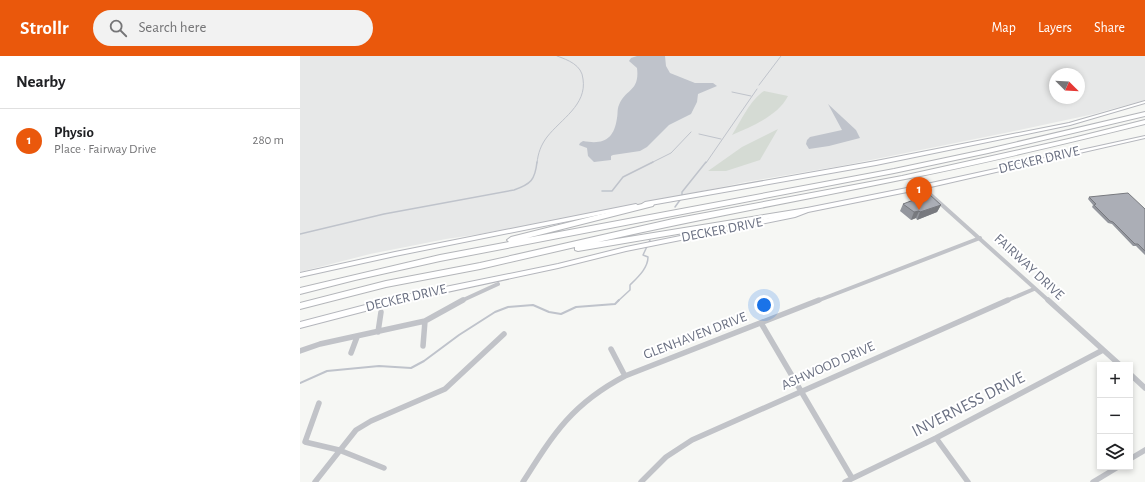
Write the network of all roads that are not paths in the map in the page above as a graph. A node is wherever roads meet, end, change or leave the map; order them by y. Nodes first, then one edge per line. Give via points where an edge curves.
1 (1145, 102) edge
2 (1145, 114) edge
3 (1145, 122) edge
4 (1145, 137) edge
5 (922, 187) junction
6 (650, 204) junction
7 (807, 210) junction
8 (980, 238) junction
9 (557, 248) junction
10 (440, 258) junction
11 (300, 275) edge
12 (498, 284) dead end
13 (1034, 289) junction
14 (300, 291) edge
15 (300, 306) edge
16 (381, 312) dead end
17 (424, 321) junction
18 (761, 323) junction
19 (300, 325) edge
20 (378, 332) junction
21 (504, 334) dead end
22 (357, 336) junction
23 (423, 346) dead end
24 (612, 350) dead end
25 (1102, 350) junction
26 (300, 351) edge
27 (351, 353) dead end
28 (1116, 362) edge
29 (625, 376) junction
30 (1133, 377) edge
31 (1145, 388) edge
32 (800, 391) junction
33 (319, 403) dead end
34 (936, 438) junction
35 (339, 450) junction
36 (1145, 450) edge
37 (1133, 457) edge
38 (384, 468) dead end
39 (1113, 470) edge
40 (852, 478) junction
41 (315, 482) edge
42 (523, 482) edge
43 (641, 482) edge
44 (845, 482) edge
45 (968, 482) edge
46 (1094, 482) edge

1 - 6 main road, DECKER DRIVE via 1070,124 876,163
2 - 10 highway, DECKER DRIVE via 988,152
3 - 9 highway, DECKER DRIVE via 902,178 673,222
4 - 5 main road, DECKER DRIVE
5 - 7 main road, DECKER DRIVE
5 - 8 street, FAIRWAY DRIVE
6 - 10 highway
6 - 11 main road, DECKER DRIVE
7 - 9 highway via 577,248
7 - 19 main road, DECKER DRIVE via 788,217 668,240 396,300
8 - 13 street, FAIRWAY DRIVE
8 - 18 street, GLENHAVEN DRIVE
9 - 15 highway, DECKER DRIVE via 379,286
10 - 14 highway, DECKER DRIVE
12 - 17 street
13 - 25 street, FAIRWAY DRIVE
13 - 32 street, ASHWOOD DRIVE
16 - 20 street
17 - 20 street
17 - 23 street
18 - 29 street, GLENHAVEN DRIVE
18 - 32 street
20 - 22 street
21 - 35 street via 446,389 371,421 356,430
22 - 26 street
22 - 27 street
24 - 29 street
25 - 28 street, FAIRWAY DRIVE
25 - 34 street, INVERNESS DRIVE
29 - 42 street, GLENHAVEN DRIVE via 589,398 573,412
30 - 31 street
32 - 40 street
32 - 43 street, ASHWOOD DRIVE via 692,440 666,457
33 - 35 street via 305,442
34 - 40 street, INVERNESS DRIVE
34 - 45 street
35 - 38 street
35 - 41 street
36 - 37 street
39 - 46 street
40 - 44 street, INVERNESS DRIVE

